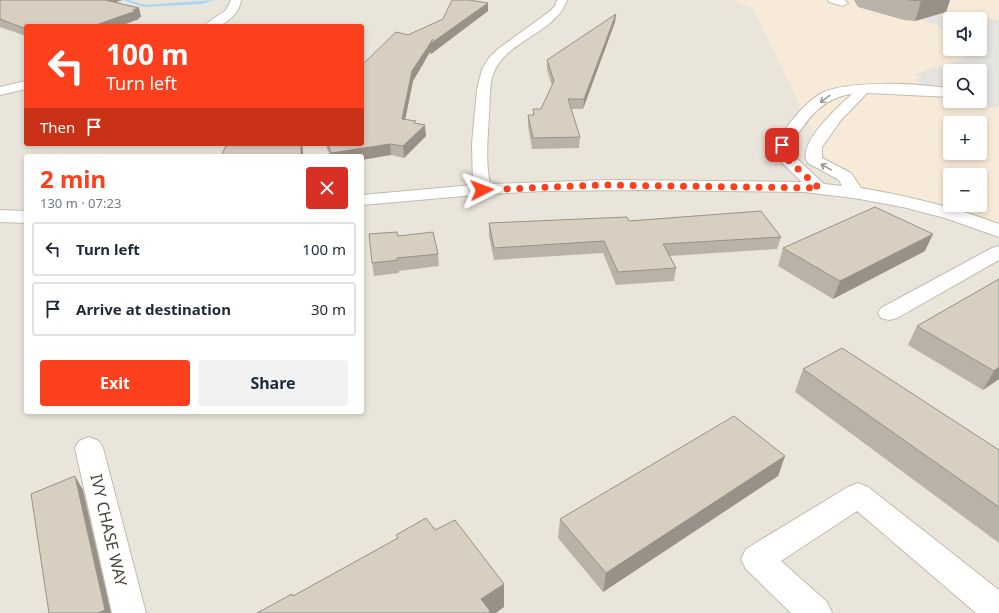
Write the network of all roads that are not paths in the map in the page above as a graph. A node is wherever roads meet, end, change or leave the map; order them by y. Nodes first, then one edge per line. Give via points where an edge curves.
1 (236, 0) edge
2 (562, 0) edge
3 (212, 24) edge
4 (24, 86) edge
5 (862, 90) junction
6 (0, 91) edge
7 (943, 92) edge
8 (819, 188) junction
9 (482, 190) junction
10 (855, 192) junction
11 (364, 200) edge
12 (0, 216) edge
13 (24, 217) edge
14 (999, 230) edge
15 (999, 252) edge
16 (890, 313) dead end
17 (89, 448) dead end
18 (999, 611) edge
19 (129, 613) edge
20 (815, 613) edge

1 - 3 street via 231,11
2 - 9 street via 558,10 551,17 506,48 489,69 484,83 478,163
4 - 6 street
5 - 7 street via 912,89
5 -> 8 street via 840,91 827,96 803,116 782,145 784,156
10 -> 5 street via 845,177 814,160 814,147 836,117
8 - 9 street via 599,185
8 - 10 street
9 - 11 street
10 - 14 street via 943,211
12 - 13 street
15 - 16 street
17 - 19 street, IVY CHASE WAY
18 - 20 street via 858,495 757,559

